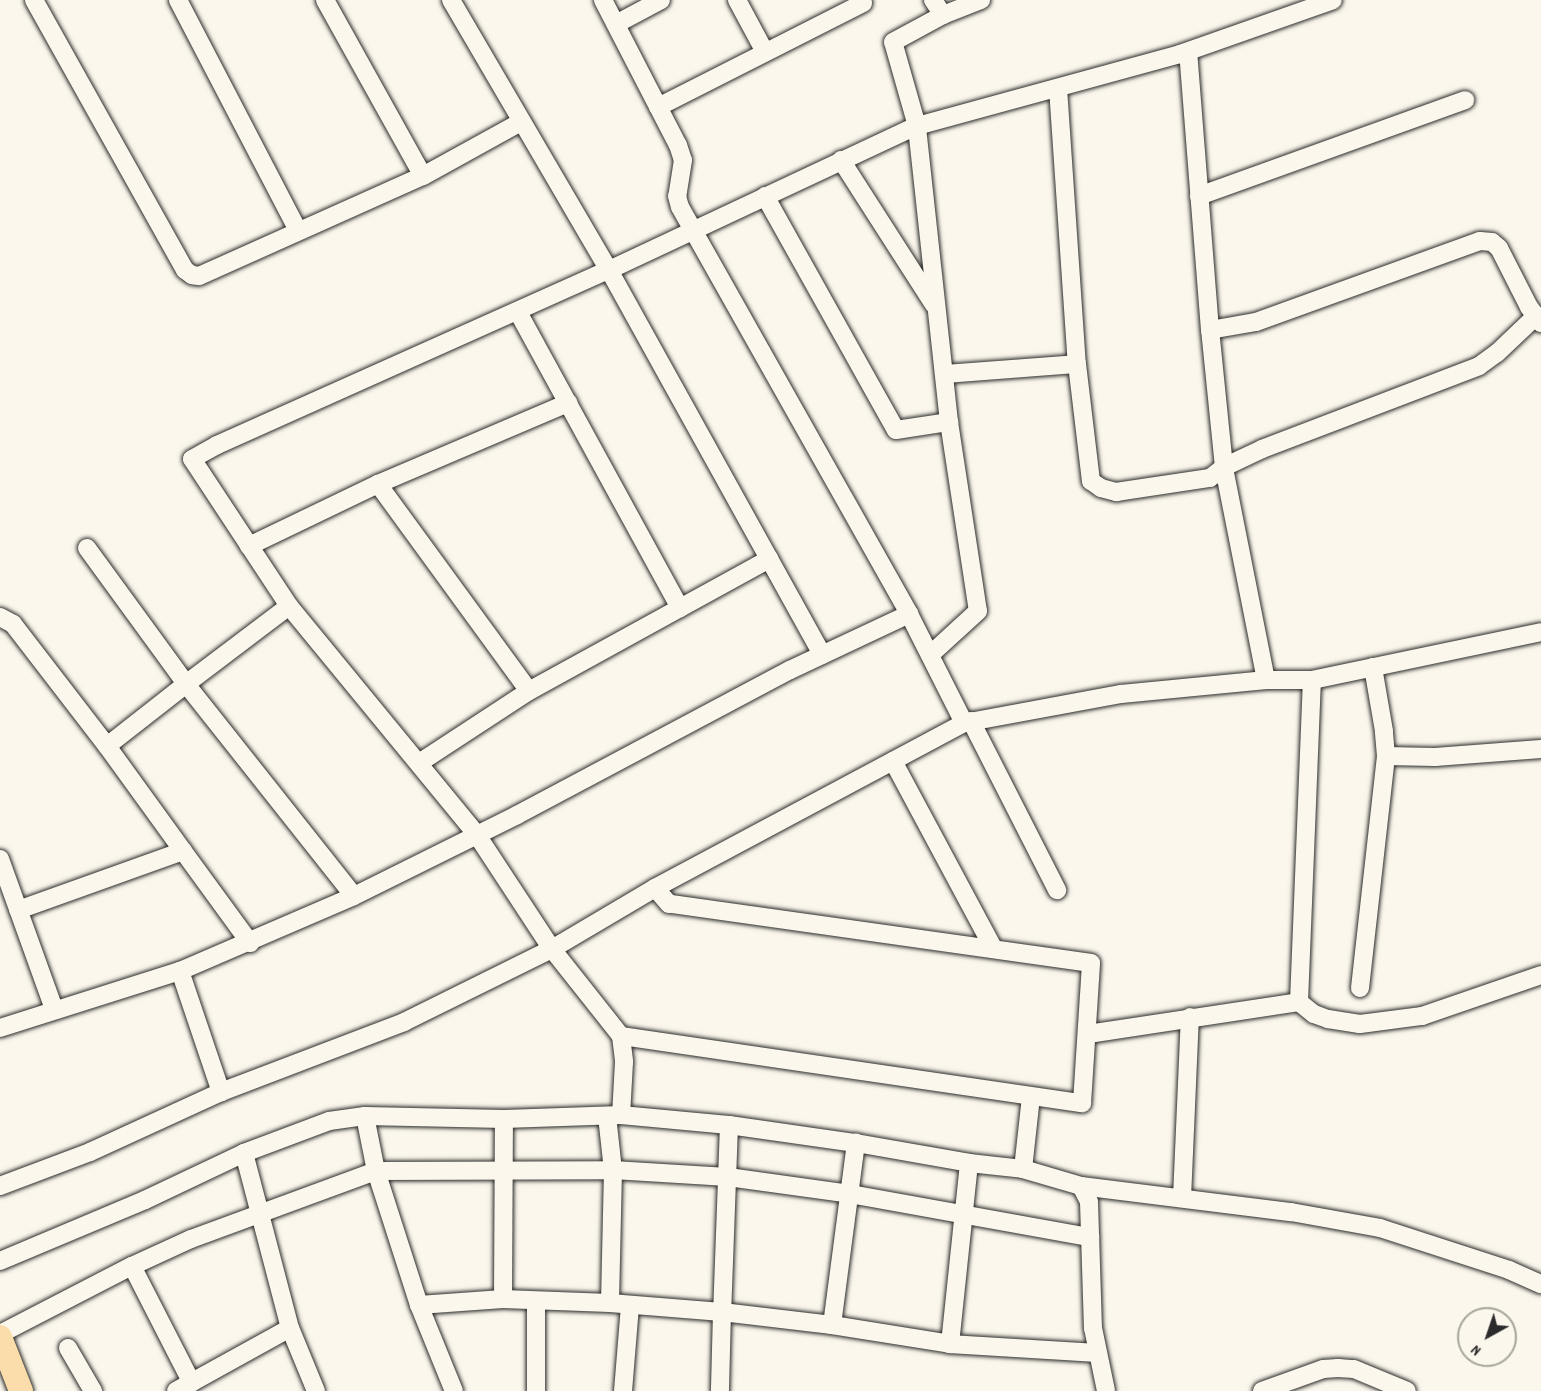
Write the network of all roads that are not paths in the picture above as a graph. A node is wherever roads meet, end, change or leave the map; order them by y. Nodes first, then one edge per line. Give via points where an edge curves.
1 (34, 0) edge
2 (178, 0) edge
3 (325, 0) edge
4 (451, 0) edge
5 (603, 0) edge
6 (661, 0) edge
7 (737, 0) edge
8 (981, 0) edge
9 (1333, 0) edge
10 (863, 3) dead end
11 (938, 8) edge
12 (616, 24) junction
13 (765, 52) junction
14 (1188, 52) junction
15 (1058, 88) junction
16 (1465, 100) dead end
17 (658, 107) junction
18 (521, 122) junction
19 (917, 126) junction
20 (841, 160) junction
21 (423, 176) junction
22 (765, 196) junction
23 (1199, 196) junction
24 (694, 230) junction
25 (298, 231) junction
26 (609, 270) junction
27 (937, 309) junction
28 (518, 312) junction
29 (1538, 319) edge
30 (1210, 330) junction
31 (1077, 364) junction
32 (944, 374) junction
33 (568, 403) junction
34 (949, 422) junction
35 (1224, 467) junction
36 (378, 483) junction
37 (249, 546) junction
38 (87, 548) dead end
39 (769, 559) junction
40 (290, 606) junction
41 (680, 608) junction
42 (909, 614) junction
43 (0, 617) edge
44 (1541, 632) edge
45 (822, 655) junction
46 (930, 655) junction
47 (1373, 667) junction
48 (1266, 680) junction
49 (1312, 680) junction
50 (186, 684) junction
51 (529, 691) junction
52 (967, 722) junction
53 (107, 746) junction
54 (1541, 749) edge
55 (1386, 756) junction
56 (893, 761) junction
57 (419, 763) junction
58 (477, 835) junction
59 (183, 851) junction
60 (0, 859) edge
61 (655, 888) junction
62 (1057, 890) dead end
63 (354, 896) junction
64 (18, 910) junction
65 (250, 943) junction
66 (552, 949) junction
67 (994, 949) junction
68 (180, 971) junction
69 (1541, 975) edge
70 (1360, 988) dead end
71 (1299, 1002) junction
72 (54, 1009) junction
73 (1190, 1017) junction
74 (0, 1028) edge
75 (1088, 1034) junction
76 (621, 1036) junction
77 (221, 1092) junction
78 (1031, 1095) junction
79 (614, 1115) junction
80 (365, 1116) junction
81 (504, 1119) junction
82 (729, 1125) junction
83 (856, 1143) junction
84 (244, 1153) junction
85 (969, 1163) junction
86 (502, 1169) junction
87 (1023, 1169) junction
88 (614, 1170) junction
89 (376, 1172) junction
90 (728, 1177) junction
91 (0, 1186) edge
92 (1081, 1186) junction
93 (850, 1194) junction
94 (1182, 1198) junction
95 (259, 1212) junction
96 (963, 1214) junction
97 (1090, 1238) junction
98 (0, 1261) edge
99 (132, 1266) junction
100 (1541, 1284) edge
101 (503, 1299) junction
102 (536, 1301) junction
103 (610, 1303) junction
104 (419, 1305) junction
105 (630, 1305) junction
106 (722, 1312) junction
107 (832, 1325) junction
108 (290, 1329) junction
109 (0, 1336) edge
110 (950, 1344) junction
111 (68, 1348) dead end
112 (1097, 1353) junction
113 (184, 1387) edge
114 (21, 1391) edge
115 (93, 1391) edge
116 (316, 1391) edge
117 (454, 1391) edge
118 (536, 1391) edge
119 (623, 1391) edge
120 (720, 1391) edge
121 (1106, 1391) edge
122 (1262, 1391) edge
123 (1407, 1391) edge

1 - 25 street via 185,270 200,276
2 - 25 street
3 - 21 street
4 - 18 street
5 - 12 street
6 - 12 street
7 - 13 street
8 - 11 street
9 - 14 street
10 - 13 street
11 - 19 street via 893,42
12 - 17 street
13 - 17 street
14 - 15 street
14 - 23 street
15 - 19 street
15 - 31 street
16 - 23 street
17 - 24 street via 678,145 682,160 677,196
18 - 21 street
18 - 26 street
19 - 20 street
19 - 27 street
20 - 22 street
20 - 27 street
21 - 25 street
22 - 24 street
22 - 34 street via 896,430
23 - 30 street
24 - 26 street
24 - 42 street
26 - 28 street
26 - 39 street
27 - 32 street
28 - 33 street
28 - 37 street via 192,459
29 - 30 street via 1499,248 1492,242 1480,241 1256,322
29 - 35 street via 1479,366
30 - 35 street
31 - 32 street
31 - 35 street via 1091,481 1116,492 1210,478
32 - 34 street
33 - 36 street
33 - 41 street
34 - 46 street via 978,611
35 - 48 street
36 - 37 street
36 - 51 street
37 - 40 street
38 - 50 street
39 - 41 street
39 - 45 street
40 - 50 street
40 - 57 street
41 - 51 street
42 - 45 street
42 - 46 street
43 - 53 street via 14,624
44 - 47 street
45 - 58 street
46 - 52 street
47 - 49 street
47 - 55 street
48 - 49 street
48 - 52 street via 1121,694
49 - 71 street
50 - 53 street
50 - 63 street
51 - 57 street
52 - 56 street
52 - 62 street
53 - 59 street
54 - 55 street via 1435,758
55 - 70 street
56 - 61 street
56 - 67 street
57 - 58 street
58 - 63 street
58 - 66 street
59 - 64 street
59 - 65 street
60 - 64 street
61 - 66 street
61 - 67 street via 669,904
63 - 65 street
64 - 72 street
65 - 68 street
66 - 76 street
66 - 77 street via 404,1022
67 - 75 street via 1091,963
68 - 72 street
68 - 77 street
69 - 71 street via 1422,1016 1360,1023 1328,1019
71 - 73 street
72 - 74 street
73 - 75 street
73 - 94 street
75 - 78 street via 1082,1103
76 - 78 street
76 - 79 street via 624,1062
77 - 91 street via 90,1152
78 - 87 street
79 - 81 street
79 - 82 street
79 - 88 street
80 - 81 street
80 - 84 street via 329,1120
80 - 89 street
81 - 86 street
82 - 83 street
82 - 90 street
83 - 85 street
83 - 93 street
84 - 95 street
84 - 98 street
85 - 87 street
85 - 96 street
86 - 88 street
86 - 89 street
86 - 101 street
87 - 92 street
88 - 90 street
88 - 103 street
89 - 95 street
89 - 104 street
90 - 93 street
90 - 106 street
92 - 94 street
92 - 97 street via 1089,1202
93 - 96 street
93 - 107 street
94 - 100 street via 1380,1228
95 - 99 street
95 - 108 street
96 - 97 street
96 - 110 street
97 - 112 street
99 - 109 street
99 - 113 street
101 - 102 street
101 - 104 street
102 - 103 street
102 - 118 street
103 - 105 street
104 - 117 street
105 - 106 street
105 - 119 street
106 - 107 street
106 - 120 street
107 - 110 street
108 - 113 street
108 - 116 street
109 - 114 main road
110 - 112 street
111 - 115 street
112 - 121 street
122 - 123 street via 1323,1369 1338,1368 1354,1369

